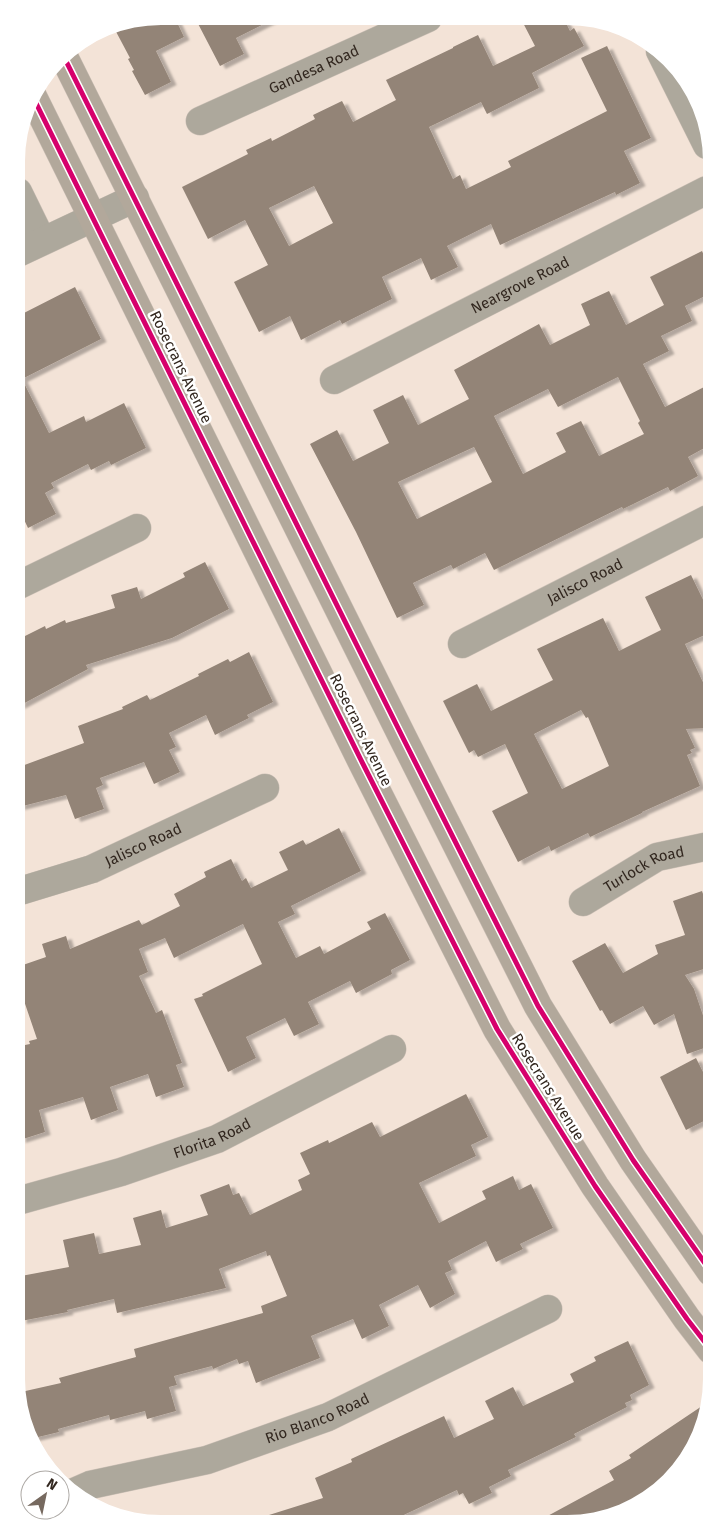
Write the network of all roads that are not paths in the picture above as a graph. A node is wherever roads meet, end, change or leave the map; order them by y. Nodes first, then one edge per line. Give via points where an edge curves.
1 (413, 25) edge
2 (67, 63) edge
3 (671, 74) edge
4 (37, 105) edge
5 (200, 121) dead end
6 (698, 128) edge
7 (703, 192) edge
8 (135, 198) junction
9 (25, 206) edge
10 (93, 217) junction
11 (42, 241) junction
12 (25, 250) edge
13 (334, 380) dead end
14 (703, 522) edge
15 (137, 528) dead end
16 (25, 582) edge
17 (462, 644) dead end
18 (265, 788) dead end
19 (703, 847) edge
20 (25, 889) edge
21 (583, 902) dead end
22 (392, 1050) dead end
23 (25, 1199) edge
24 (703, 1261) edge
25 (548, 1309) dead end
26 (703, 1340) edge
27 (81, 1489) edge

1 - 5 street, Gandesa Road
2 - 8 main road
3 - 6 street
4 - 10 main road, Rosecrans Avenue
7 - 13 street, Neargrove Road
8 - 10 street
8 - 24 main road via 538,1006 633,1160
9 - 11 street
10 - 11 street
10 - 26 main road, Rosecrans Avenue via 497,1029 595,1186
11 - 12 street
14 - 17 street, Jalisco Road
15 - 16 street
18 - 20 street, Jalisco Road via 92,869
19 - 21 street, Turlock Road via 657,857
22 - 23 street, Florita Road via 217,1139 121,1172
25 - 27 street, Rio Blanco Road via 328,1416 207,1460

